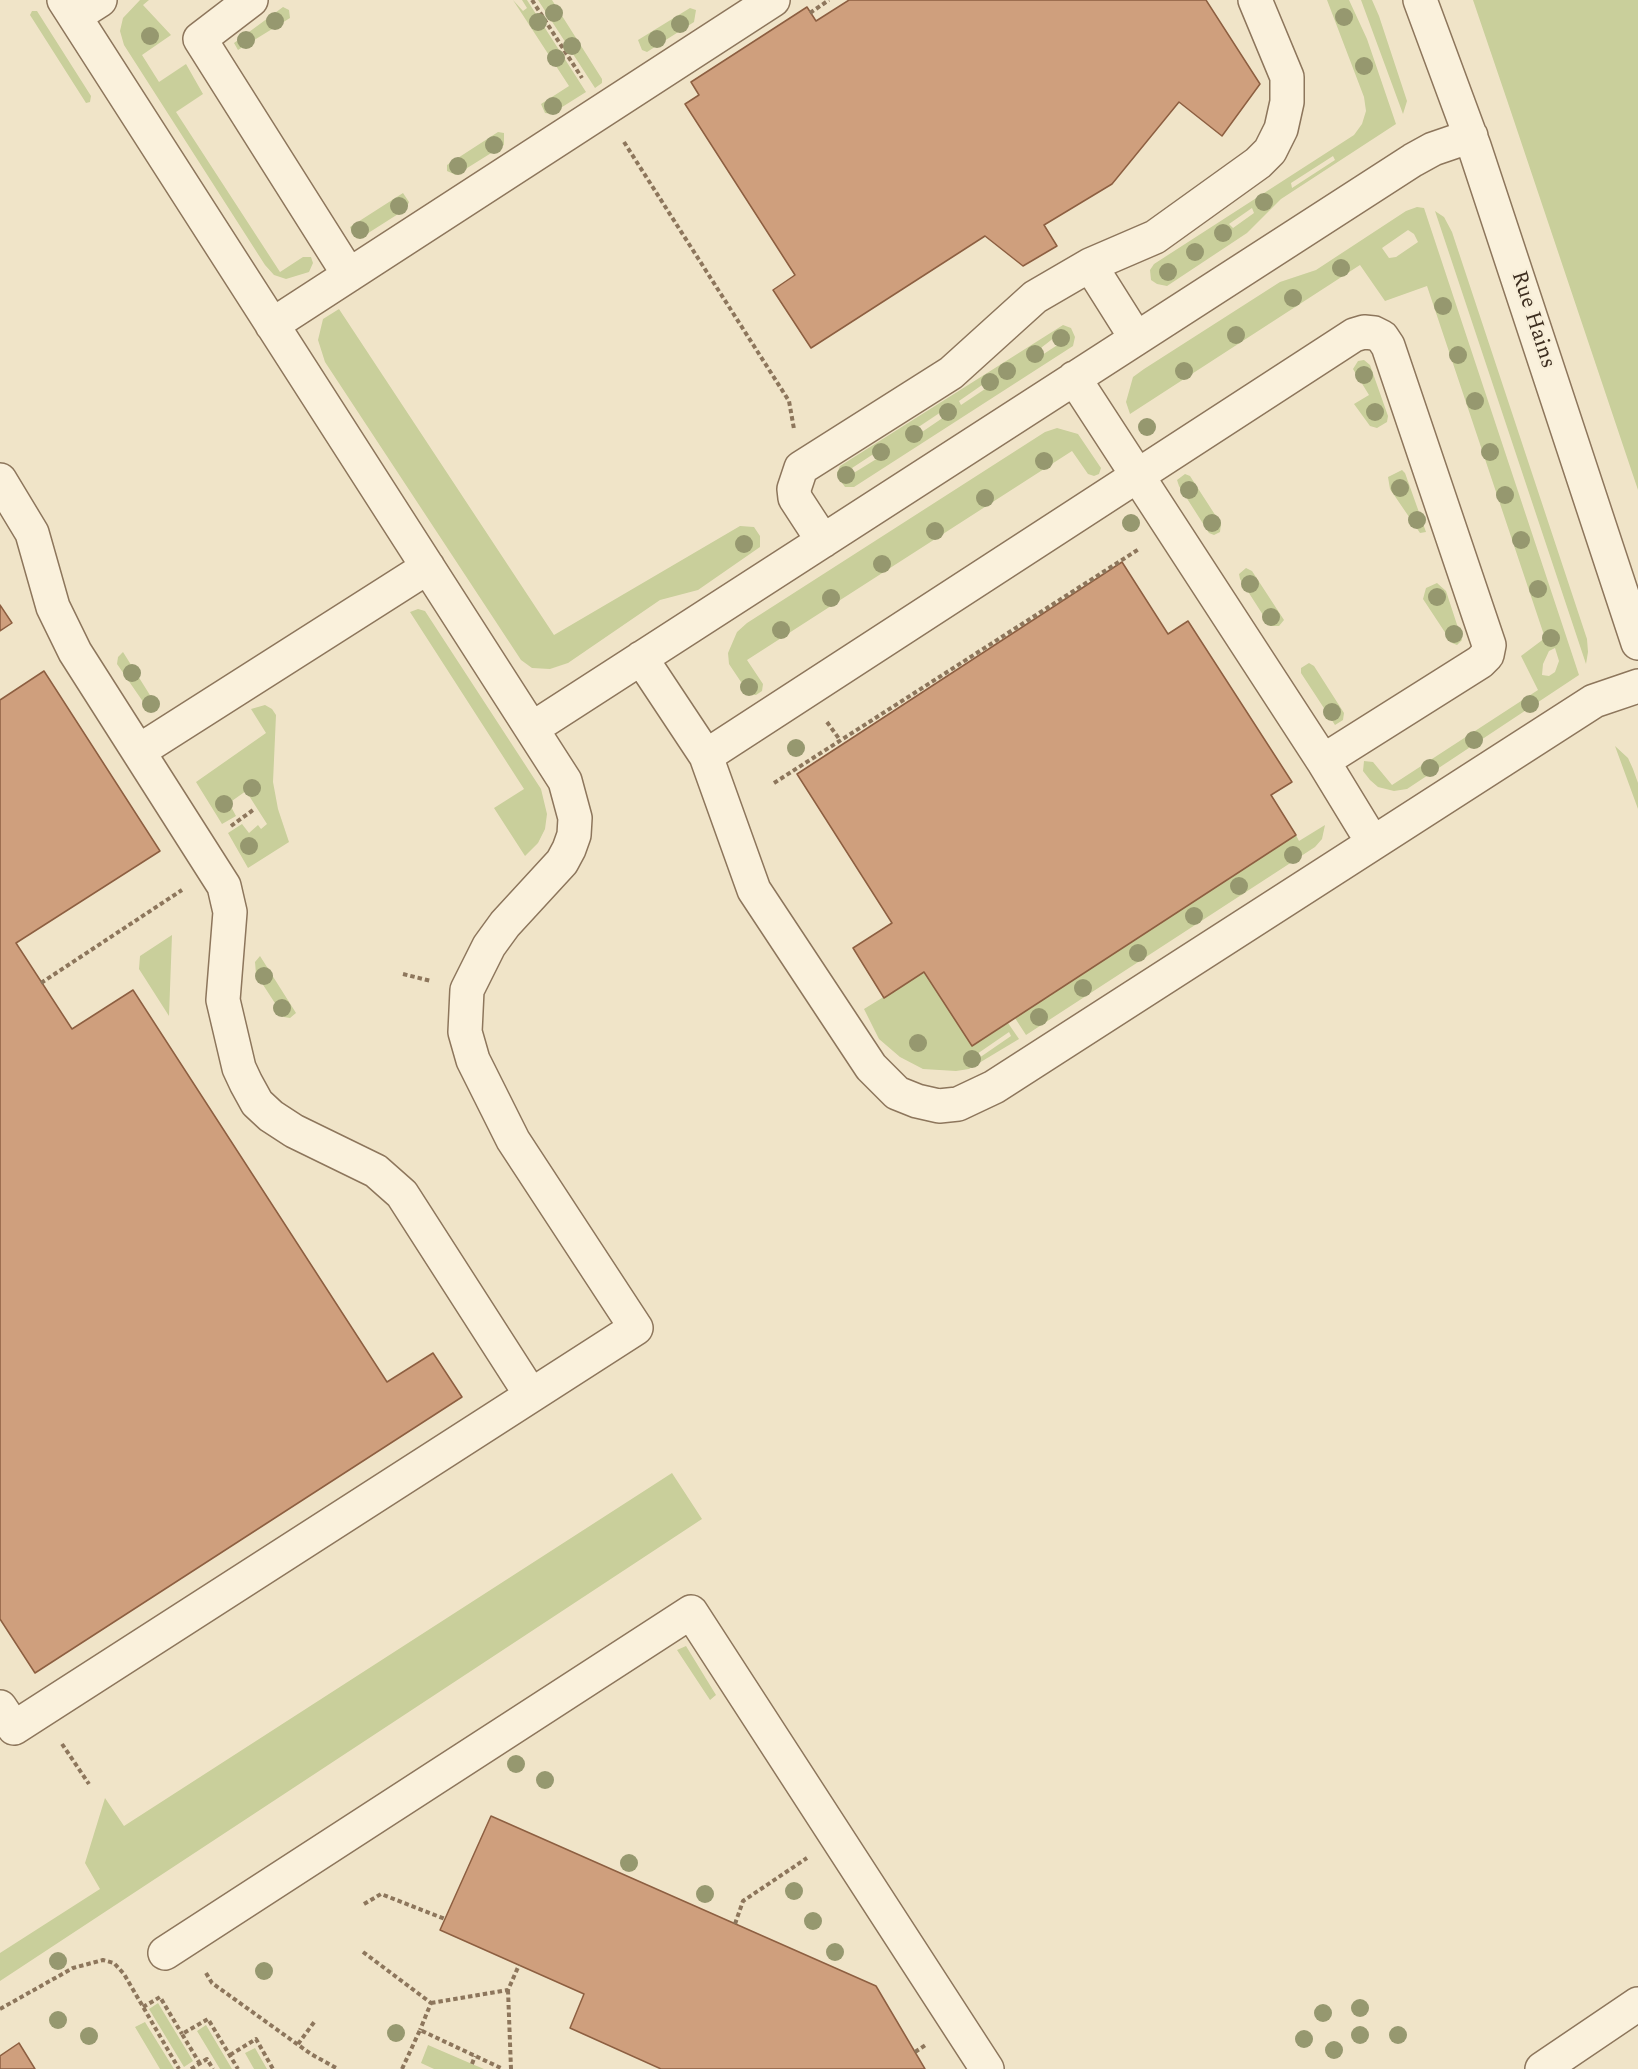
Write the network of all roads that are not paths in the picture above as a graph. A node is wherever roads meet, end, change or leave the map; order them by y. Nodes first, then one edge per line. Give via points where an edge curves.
1 (251, 0) edge
2 (773, 0) edge
3 (1255, 0) edge
4 (1420, 0) edge
5 (80, 5) edge
6 (1471, 136) junction
7 (1090, 266) junction
8 (348, 275) junction
9 (272, 325) junction
10 (1136, 338) junction
11 (1074, 378) junction
12 (1138, 475) junction
13 (0, 480) edge
14 (823, 541) junction
15 (428, 567) junction
16 (1638, 643) edge
17 (641, 658) junction
18 (1638, 686) edge
19 (533, 728) junction
20 (139, 751) junction
21 (706, 756) junction
22 (1323, 761) junction
23 (1373, 843) junction
24 (531, 1395) junction
25 (0, 1707) edge
26 (165, 1953) dead end
27 (1638, 2004) edge
28 (987, 2069) edge
29 (1542, 2069) edge

1 - 8 street via 200,39
2 - 8 street
3 - 7 street via 1287,77 1281,129 1270,151 1155,237
4 - 6 street, Rue Hains
5 - 9 street
6 - 10 street via 1413,160
6 - 16 street, Rue Hains
7 - 10 street
7 - 14 street via 1035,297 951,374 801,468 795,498
8 - 9 street
9 - 15 street
10 - 11 street
11 - 12 street
11 - 14 street
12 - 21 street
12 - 22 street
12 - 22 street via 1354,335 1374,333 1388,346 1489,645 1480,662
13 - 20 street via 32,533 58,620
14 - 17 street
15 - 19 street
15 - 20 street
17 - 19 street
17 - 21 street
18 - 23 street via 1594,701
19 - 24 street via 570,794 574,836 562,862 489,946 467,990 465,1032 473,1060 513,1140 636,1328
20 - 24 street via 224,886 230,912 223,1000 238,1068 251,1093 271,1116 376,1171 396,1188 412,1207
21 - 23 street via 754,890 871,1067 897,1093 939,1106 958,1104 994,1087
22 - 23 street
24 - 25 street via 14,1728
26 - 28 street via 691,1612
27 - 29 street

